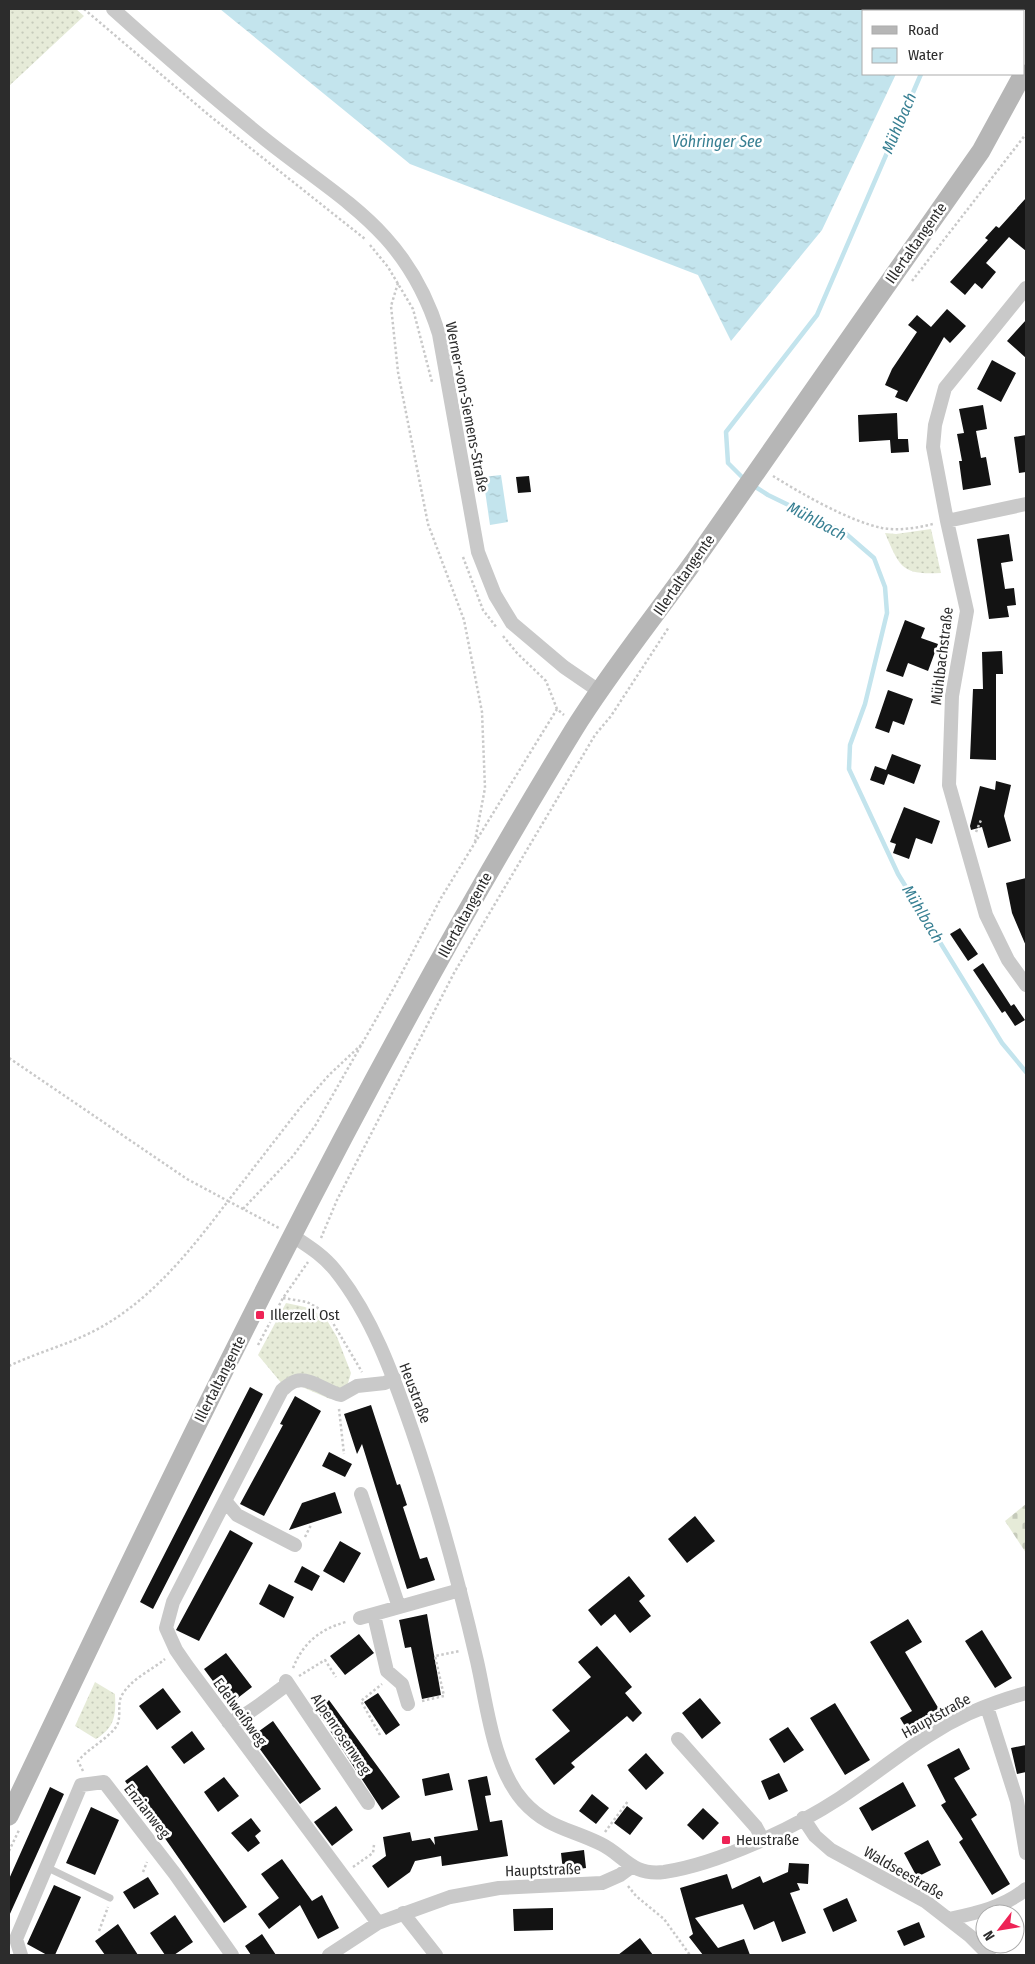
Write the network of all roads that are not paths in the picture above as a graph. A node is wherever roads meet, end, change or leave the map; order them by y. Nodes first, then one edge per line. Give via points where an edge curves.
1 (113, 9) edge
2 (1023, 75) edge
3 (1026, 288) edge
4 (1026, 504) edge
5 (947, 521) junction
6 (599, 692) junction
7 (1026, 985) edge
8 (293, 1236) junction
9 (394, 1378) junction
10 (362, 1494) dead end
11 (226, 1502) junction
12 (295, 1544) dead end
13 (460, 1590) junction
14 (398, 1607) junction
15 (374, 1615) junction
16 (360, 1618) road end
17 (1026, 1692) edge
18 (408, 1704) road end
19 (987, 1706) junction
20 (228, 1722) junction
21 (678, 1739) dead end
22 (368, 1803) dead end
23 (803, 1818) junction
24 (14, 1822) edge
25 (762, 1838) junction
26 (1026, 1853) edge
27 (46, 1867) junction
28 (626, 1871) junction
29 (1026, 1888) edge
30 (110, 1898) road end
31 (404, 1913) junction
32 (949, 1919) junction
33 (378, 1923) junction
34 (21, 1955) edge
35 (232, 1955) edge
36 (329, 1955) edge
37 (436, 1955) edge
38 (989, 1955) edge

1 - 6 street, Werner-von-Siemens-Straße via 266,140 359,210 398,251 430,306 439,334 478,552 495,595 512,623
2 - 6 street, Illertaltangente via 980,151 755,482
3 - 5 street, Mühlbachstraße via 945,388 933,447
4 - 5 street
5 - 7 street, Mühlbachstraße via 967,611 952,696 949,785 986,914 1008,960
6 - 8 street, Illertaltangente via 503,848 384,1058
8 - 9 street, Heustraße via 316,1251 354,1295
8 - 24 street, Illertaltangente via 186,1445
9 - 11 street, Edelweißweg via 385,1383 357,1386 341,1395 311,1382 296,1381 282,1390
9 - 13 street, Heustraße via 436,1500
10 - 14 street
11 - 12 street via 237,1516
11 - 20 street, Edelweißweg via 173,1602 166,1628 176,1650
13 - 14 street
13 - 28 street, Heustraße via 499,1758 521,1800 545,1822 603,1844
14 - 15 street
15 - 16 street
15 - 18 street via 386,1671 402,1684
17 - 19 street, Hauptstraße
19 - 23 street, Hauptstraße via 930,1735 837,1799
19 - 26 street via 1017,1801
20 - 22 street, Alpenrosenweg via 233,1722 287,1682
20 - 33 street, Edelweißweg
21 - 25 street via 756,1827
23 - 25 street, Hauptstraße
23 - 32 street, Waldseestraße via 815,1836 831,1850 925,1902
25 - 28 street, Hauptstraße via 704,1862 661,1872
27 - 30 lane
27 - 34 street via 16,1939
27 - 35 street, Enzianweg via 81,1785 104,1782
28 - 31 street, Hauptstraße via 591,1885 499,1888 450,1896
29 - 32 street via 1013,1899 984,1911
31 - 33 street, Hauptstraße
31 - 37 street
32 - 38 street, Waldseestraße
33 - 36 street, Hauptstraße

